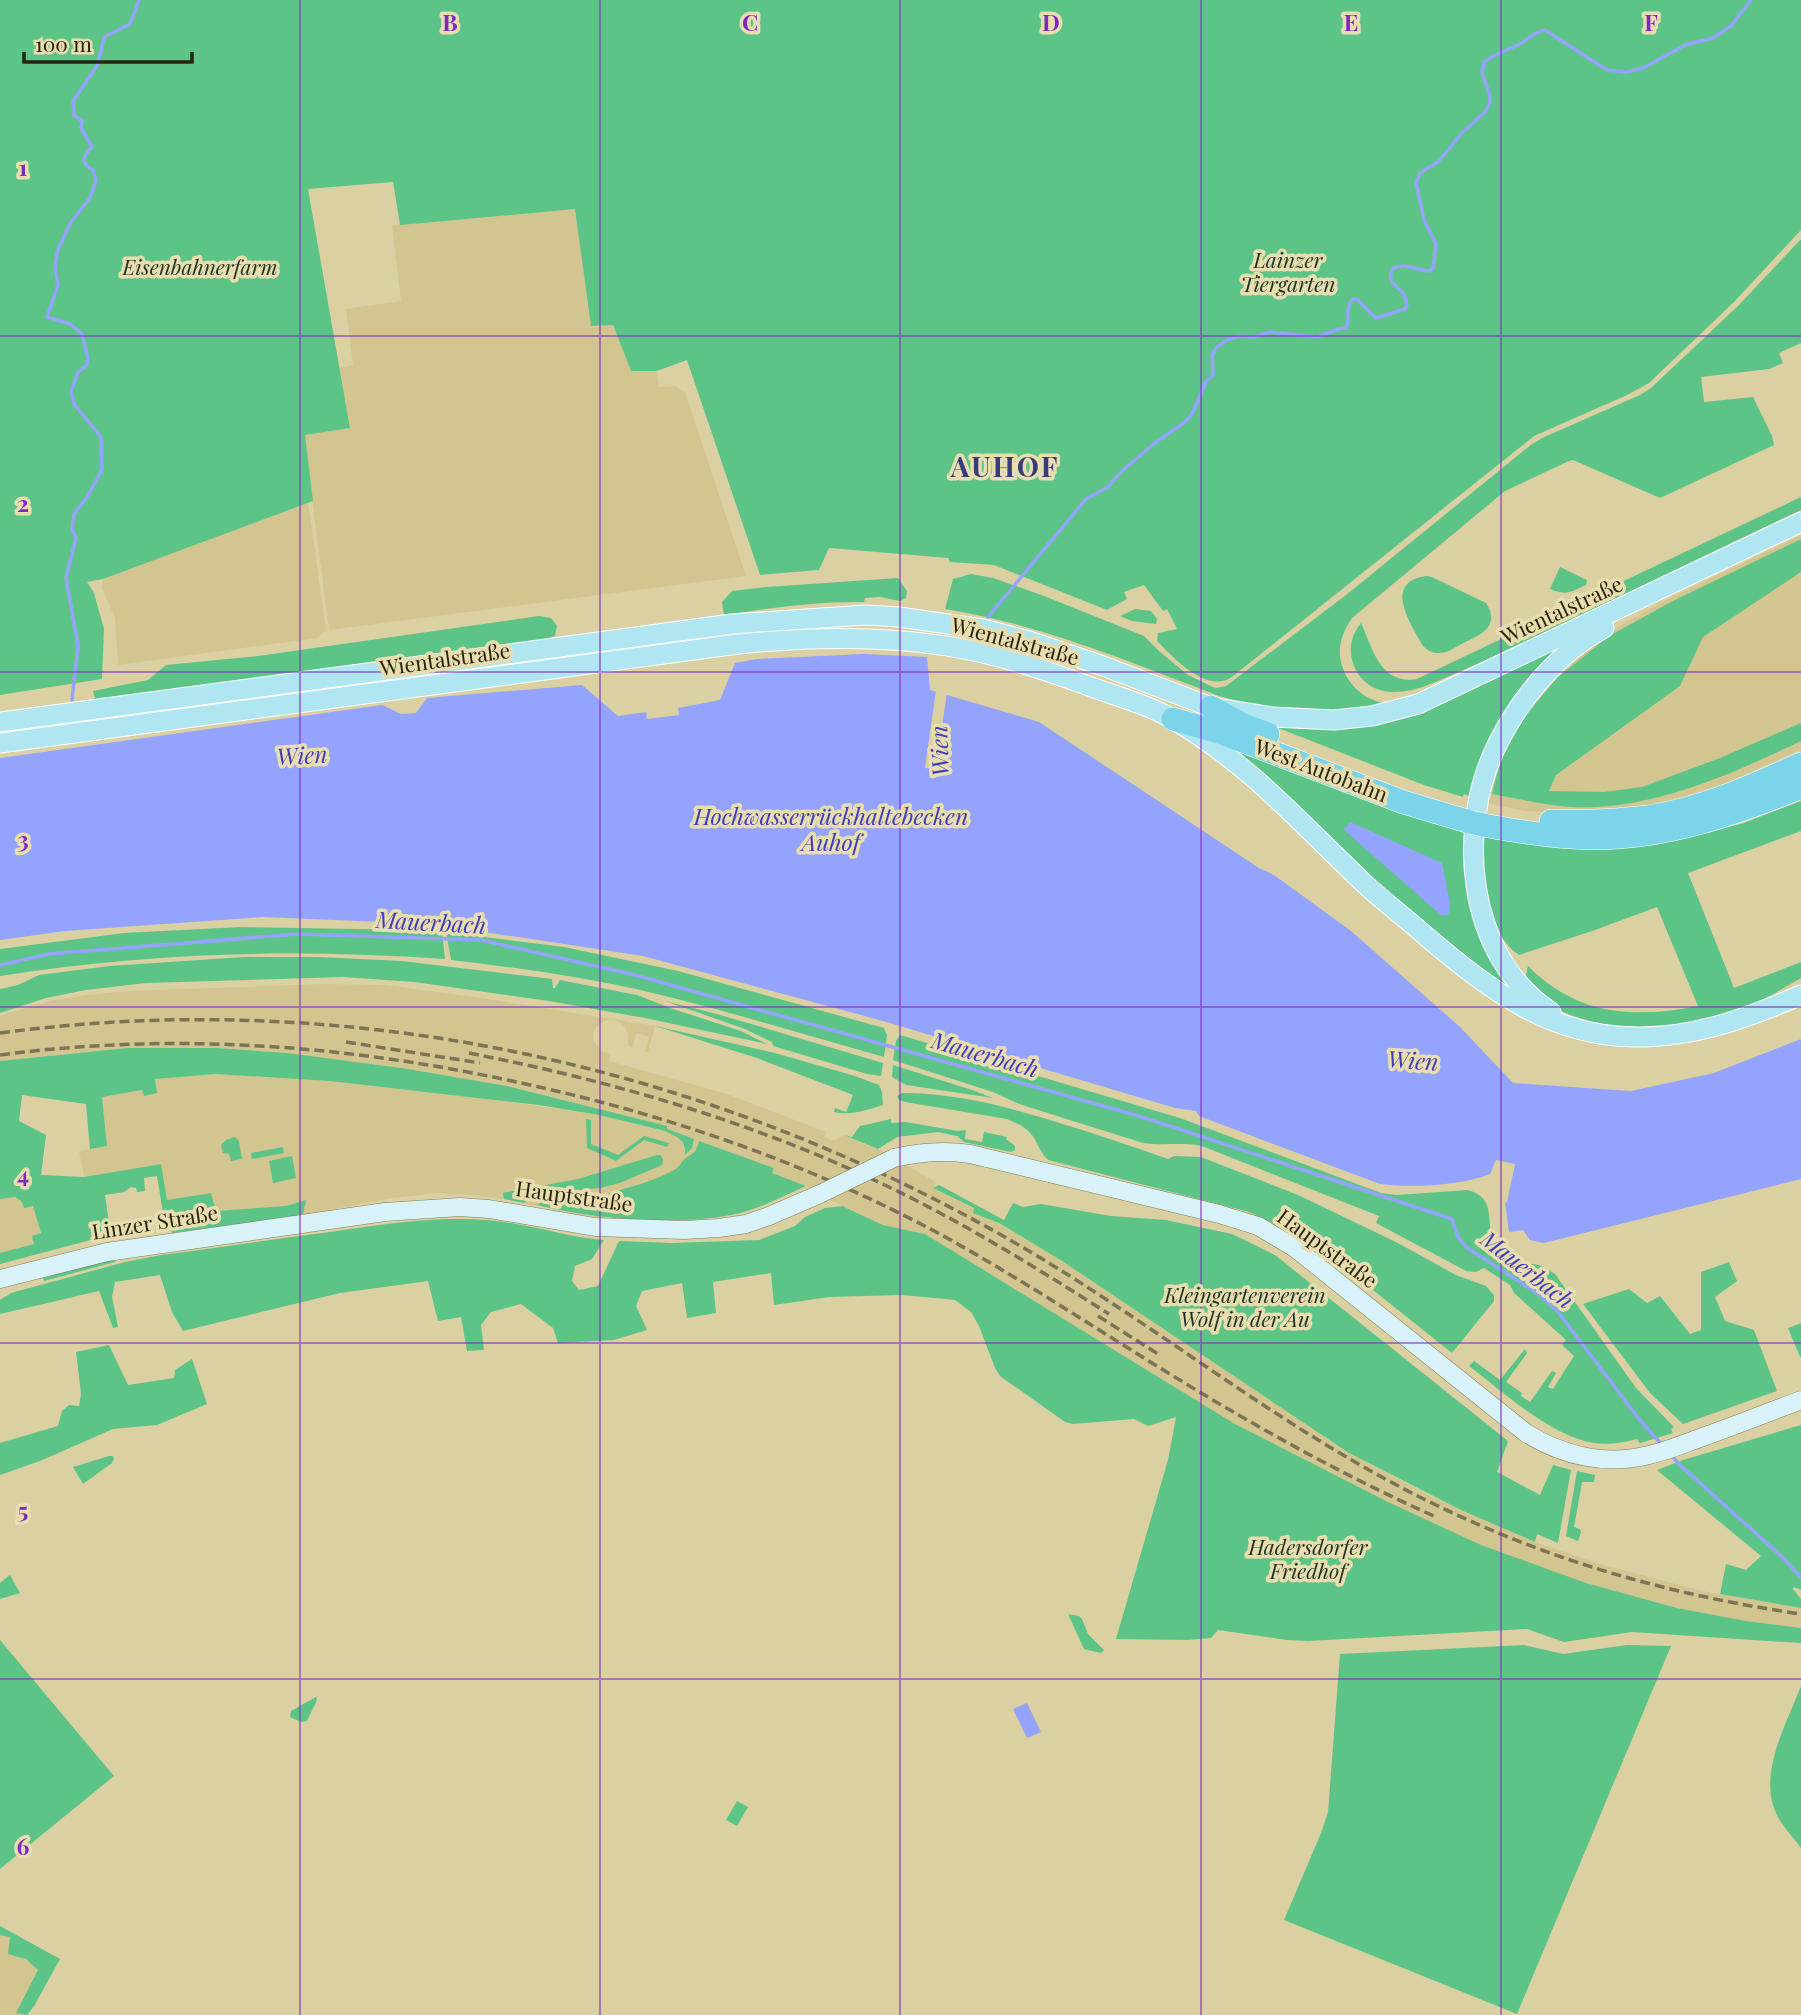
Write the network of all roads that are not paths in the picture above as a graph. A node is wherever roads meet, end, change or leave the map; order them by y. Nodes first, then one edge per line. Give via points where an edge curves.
1 (1801, 522) edge
2 (1670, 586) junction
3 (1211, 707) junction
4 (1172, 719) junction
5 (0, 722) edge
6 (0, 743) edge
7 (1801, 764) edge
8 (1801, 787) edge
9 (1477, 816) junction
10 (1801, 995) edge
11 (1603, 1035) junction
12 (318, 1223) joint
13 (0, 1279) edge
14 (1801, 1400) edge

1 - 2 main road, Wientalstraße
2 - 3 main road, Wientalstraße via 1395,711 1334,720 1272,717
2 - 11 main road via 1580,644 1548,672 1519,707 1490,763 1474,832 1479,902 1502,964 1540,1004
3 - 5 main road, Wientalstraße via 1029,641 983,629 865,615 732,624
3 - 9 highway, West Autobahn via 1243,725
4 - 6 main road, Wientalstraße via 1068,678 981,653 910,641 818,638 738,644
4 - 9 highway, West Autobahn via 1219,732 1402,802
4 - 11 main road, Wientalstraße via 1234,760 1370,889 1491,989 1547,1020
7 - 9 highway, West Autobahn via 1697,806 1650,816 1597,822
8 - 9 highway, West Autobahn via 1700,824 1651,834 1542,835
10 - 11 main road, Wientalstraße via 1747,1017 1690,1032
12 - 13 main road, Linzer Straße via 107,1252
12 - 14 main road, Hauptstraße, bridge via 385,1212 460,1208 505,1210 596,1227 719,1228 769,1216 894,1158 946,1151 1258,1226 1295,1248 1536,1439 1563,1452 1600,1459 1652,1454

